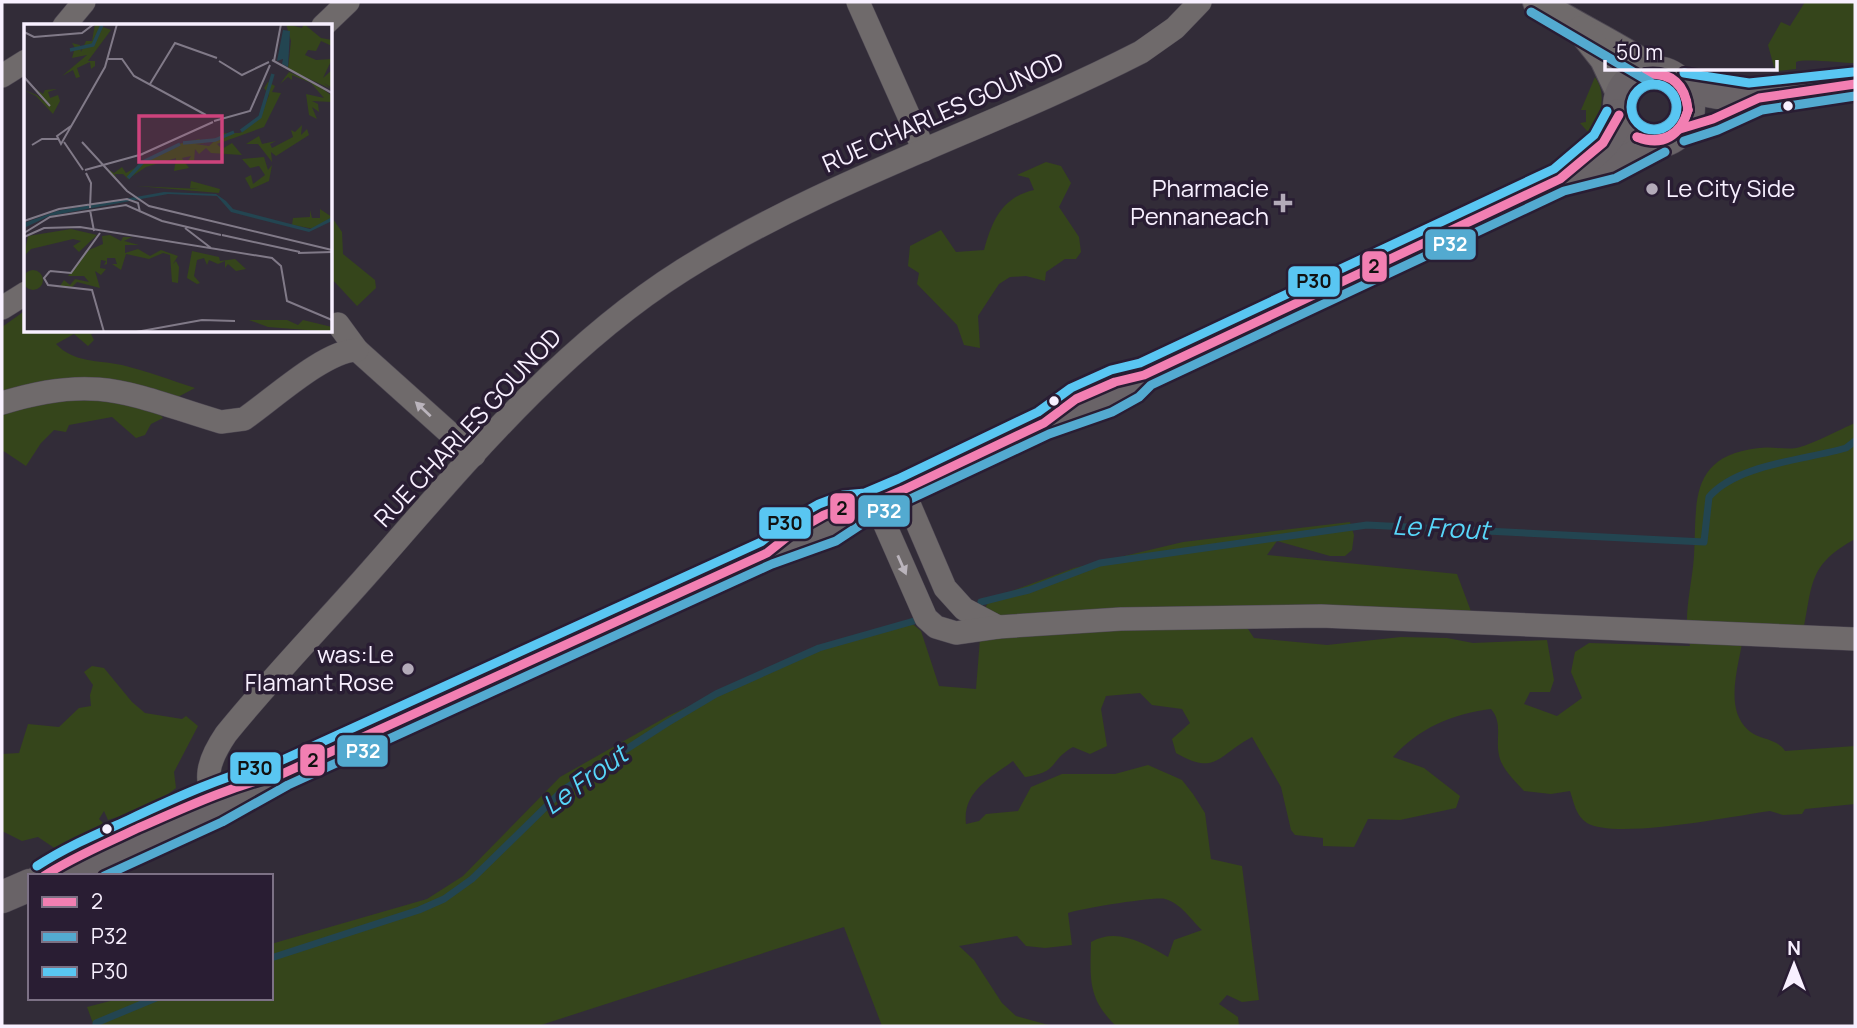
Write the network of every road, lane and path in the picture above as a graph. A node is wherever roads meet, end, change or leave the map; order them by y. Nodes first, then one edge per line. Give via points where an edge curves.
1 (84, 2) edge
2 (348, 2) edge
3 (858, 2) edge
4 (1200, 2) edge
5 (1537, 2) edge
6 (66, 24) edge
7 (325, 24) edge
8 (1579, 28) junction
9 (24, 62) edge
10 (2, 76) edge
11 (1669, 78) junction
12 (1855, 84) edge
13 (1759, 98) junction
14 (1620, 105) junction
15 (1669, 135) junction
16 (924, 150) junction
17 (1560, 179) junction
18 (24, 294) edge
19 (2, 308) edge
20 (338, 324) dead end
21 (357, 350) junction
22 (2, 403) edge
23 (474, 455) junction
24 (882, 499) junction
25 (998, 627) junction
26 (1855, 639) edge
27 (214, 803) junction
28 (47, 874) edge
29 (78, 874) edge
30 (28, 886) edge
31 (2, 897) edge

1 - 6 street
2 - 7 street
3 - 16 street
4 - 16 street, RUE CHARLES GOUNOD via 1175,28 1141,52
5 - 8 street
8 - 11 street
8 - 14 street via 1604,59
9 - 10 street
11 - 13 main road via 1713,94
11 - 14 main road via 1635,77
11 - 15 main road via 1689,103 1685,121
12 - 13 main road
13 - 15 main road
14 - 15 main road via 1623,125 1638,138
14 - 17 main road via 1617,124 1601,144
15 - 17 main road via 1638,156 1607,169
16 - 23 street, RUE CHARLES GOUNOD via 741,236 674,276 562,363
17 - 24 main road via 1144,375 1107,401 1044,423
18 - 19 street
20 - 21 street
21 - 22 street via 324,362 239,422 221,422 129,393 89,387 62,388
23 -> 21 street
23 - 27 street, RUE CHARLES GOUNOD via 226,734 208,765 206,779
24 - 25 street via 945,589 964,609
24 -> 25 street via 922,612 932,625 956,633
24 - 27 main road via 831,530 767,553 282,774 246,782
25 - 26 street via 1177,617 1321,616
27 - 28 main road via 66,862
27 - 29 main road
30 - 31 main road

